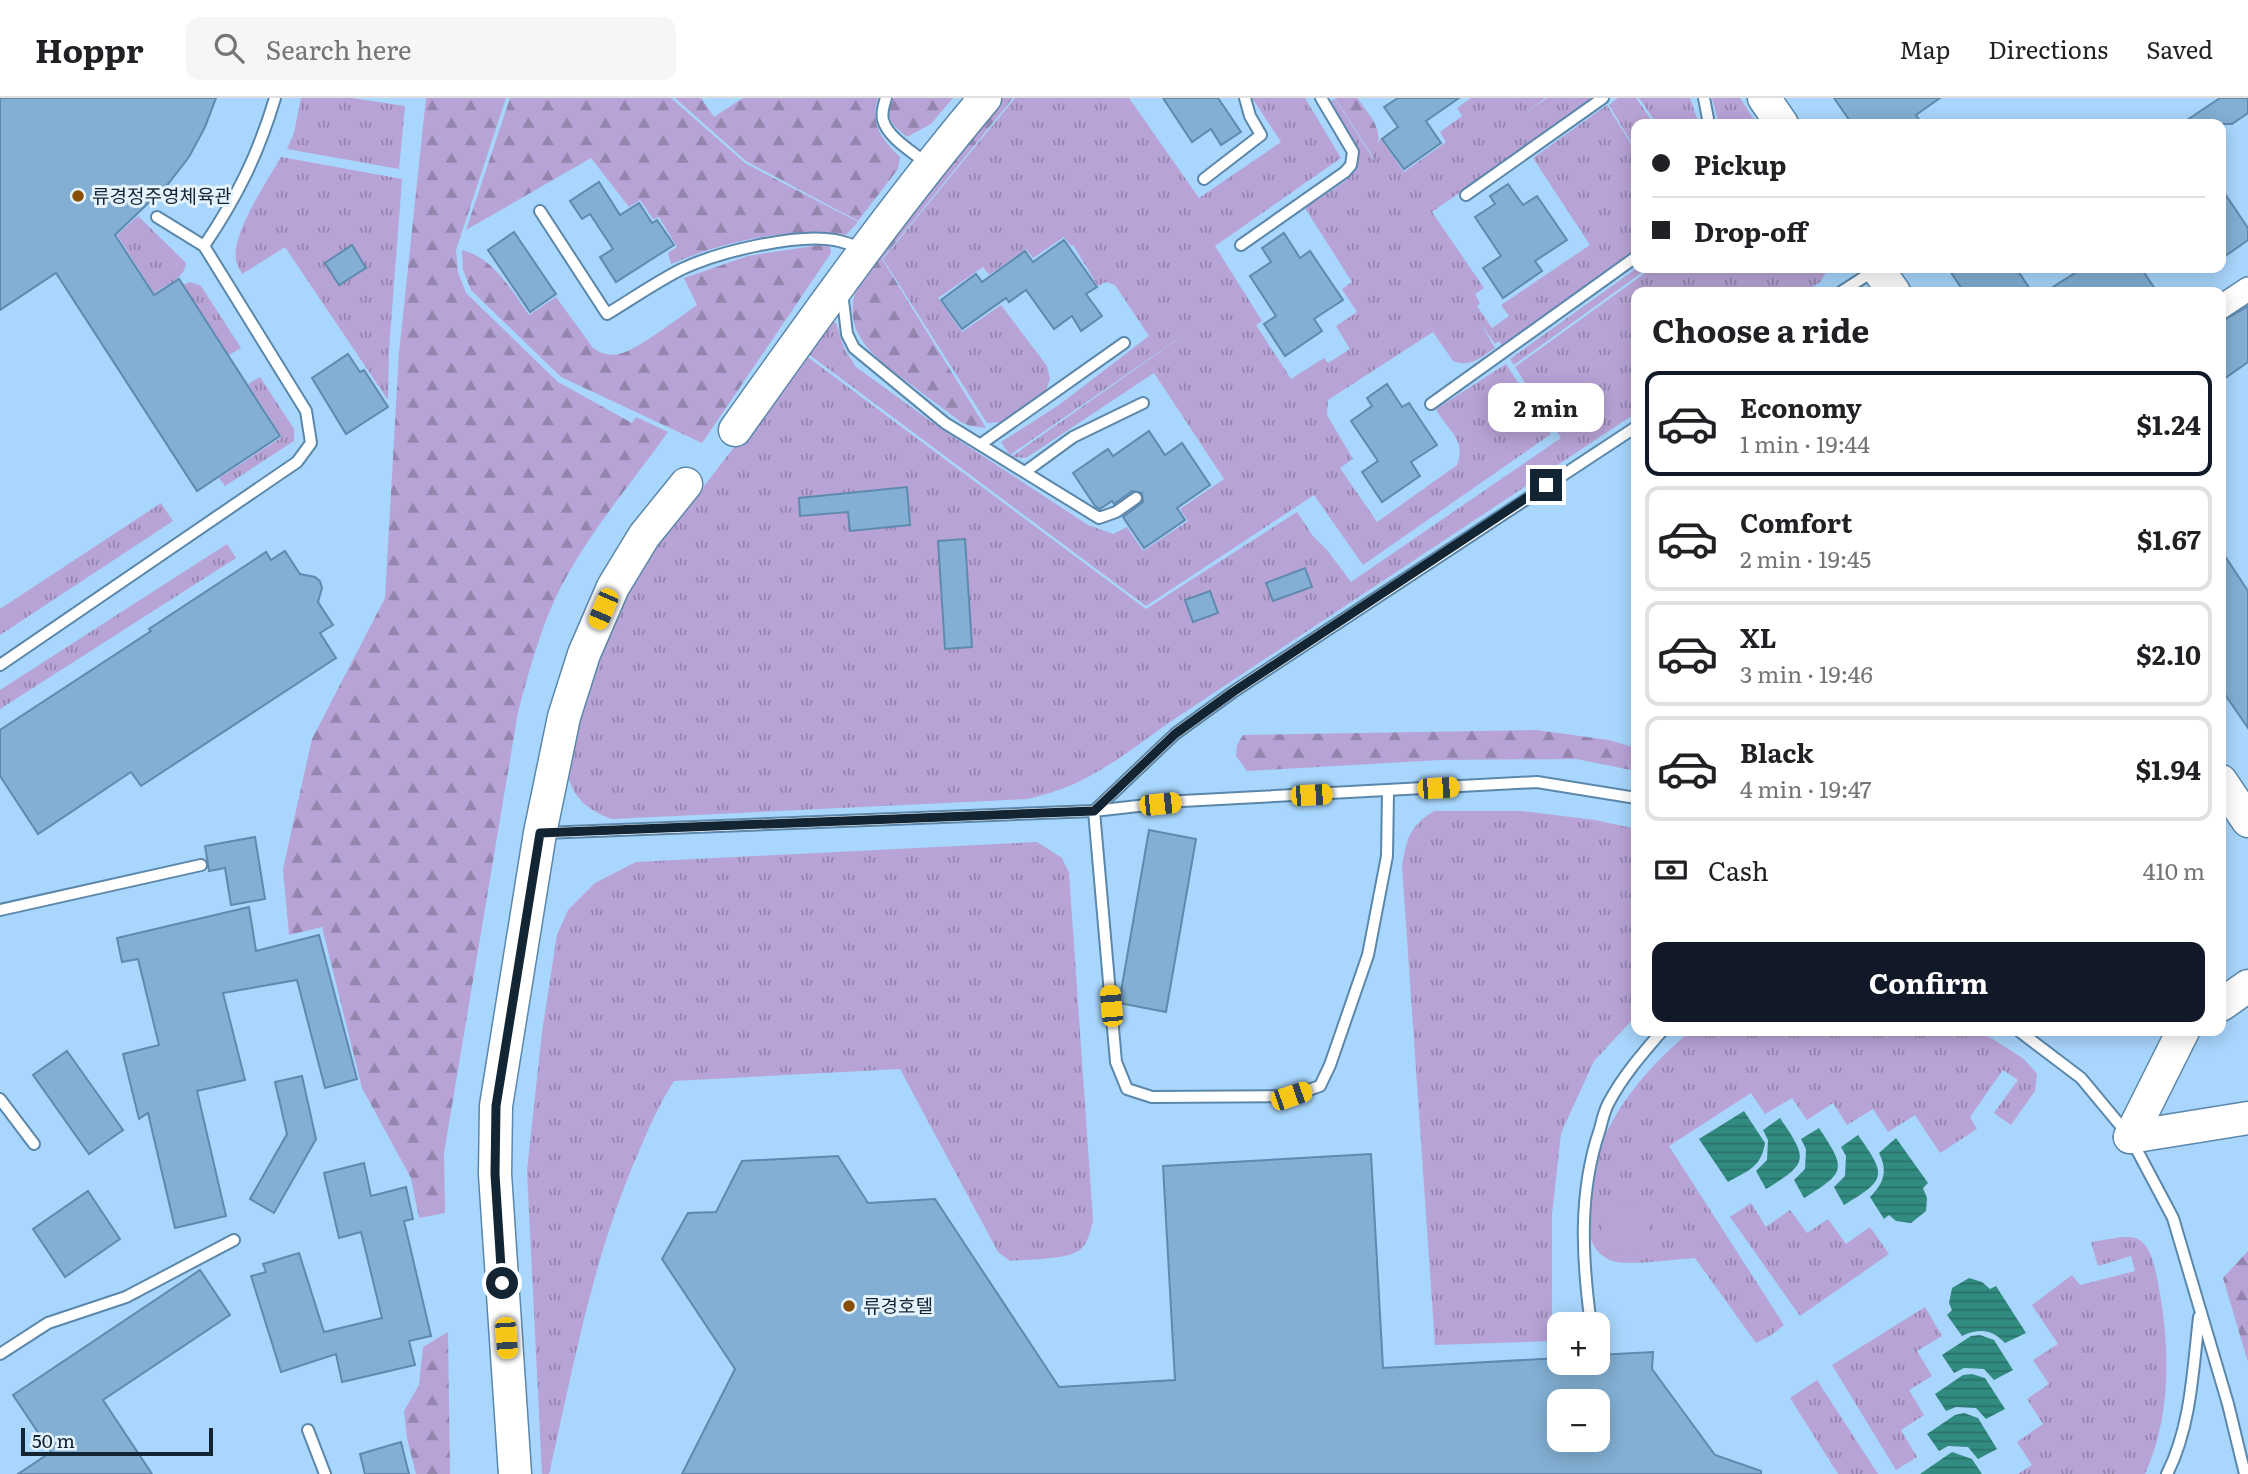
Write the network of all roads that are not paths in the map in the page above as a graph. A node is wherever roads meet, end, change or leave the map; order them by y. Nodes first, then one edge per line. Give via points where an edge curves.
1 (275, 98) edge
2 (886, 98) edge
3 (985, 98) edge
4 (1245, 98) edge
5 (1321, 98) edge
6 (1604, 98) edge
7 (1704, 98) edge
8 (1764, 98) edge
9 (1708, 119) edge
10 (1779, 119) edge
11 (928, 165) junction
12 (1203, 179) dead end
13 (1466, 195) dead end
14 (540, 211) dead end
15 (157, 217) dead end
16 (1241, 245) dead end
17 (204, 246) junction
18 (864, 249) junction
19 (1631, 261) edge
20 (1870, 273) edge
21 (840, 280) junction
22 (1848, 287) edge
23 (2248, 289) edge
24 (2226, 304) edge
25 (1124, 342) dead end
26 (1143, 403) dead end
27 (1431, 404) dead end
28 (1631, 429) edge
29 (735, 430) dead end
30 (981, 444) junction
31 (1026, 471) junction
32 (686, 484) dead end
33 (1136, 498) dead end
34 (0, 665) edge
35 (2226, 788) edge
36 (1388, 790) junction
37 (1631, 797) edge
38 (1094, 811) junction
39 (2248, 821) edge
40 (540, 833) junction
41 (201, 865) dead end
42 (0, 910) edge
43 (2248, 986) edge
44 (2226, 1001) edge
45 (1658, 1036) edge
46 (2026, 1036) edge
47 (2180, 1036) edge
48 (0, 1099) edge
49 (2248, 1118) edge
50 (2130, 1136) junction
51 (34, 1144) dead end
52 (234, 1240) dead end
53 (1589, 1312) edge
54 (2200, 1312) junction
55 (0, 1354) edge
56 (308, 1430) dead end
57 (325, 1474) edge
58 (515, 1474) edge
59 (2167, 1474) edge
60 (2245, 1474) edge

1 - 17 lane via 262,140 233,202
2 - 11 lane via 882,111 889,131
3 - 11 street
4 - 12 lane via 1261,135
5 - 16 lane via 1353,152 1351,165
6 - 13 lane
7 - 9 lane
8 - 10 street
11 - 18 street
14 - 18 lane via 607,314 681,270 746,249 820,239
15 - 17 lane
17 - 34 lane via 306,411 311,443 297,462
18 - 21 street
19 - 27 lane
20 - 22 lane
21 - 29 street
21 - 30 lane via 847,334 855,348 945,423
23 - 24 street
25 - 30 lane
26 - 31 lane via 1073,437
28 - 38 lane via 1233,692 1175,734
30 - 31 lane
31 - 33 lane via 1099,518
32 - 40 street via 644,536 613,587 584,654 564,717
35 - 39 street
36 - 37 lane via 1537,782
36 - 38 lane via 1182,801
36 - 38 lane via 1387,856 1368,955 1320,1086 1291,1096 1152,1097 1127,1089 1116,1062
38 - 40 lane
40 - 58 street via 496,1106 495,1174
41 - 42 lane
43 - 44 street
45 - 53 lane via 1607,1105 1590,1158 1583,1215
46 - 50 lane via 2081,1077
47 - 50 street
48 - 51 lane
49 - 50 street
50 - 54 lane via 2172,1218
52 - 55 lane via 126,1297 48,1323
54 - 59 lane via 2191,1389 2178,1452
54 - 60 lane
56 - 57 lane

